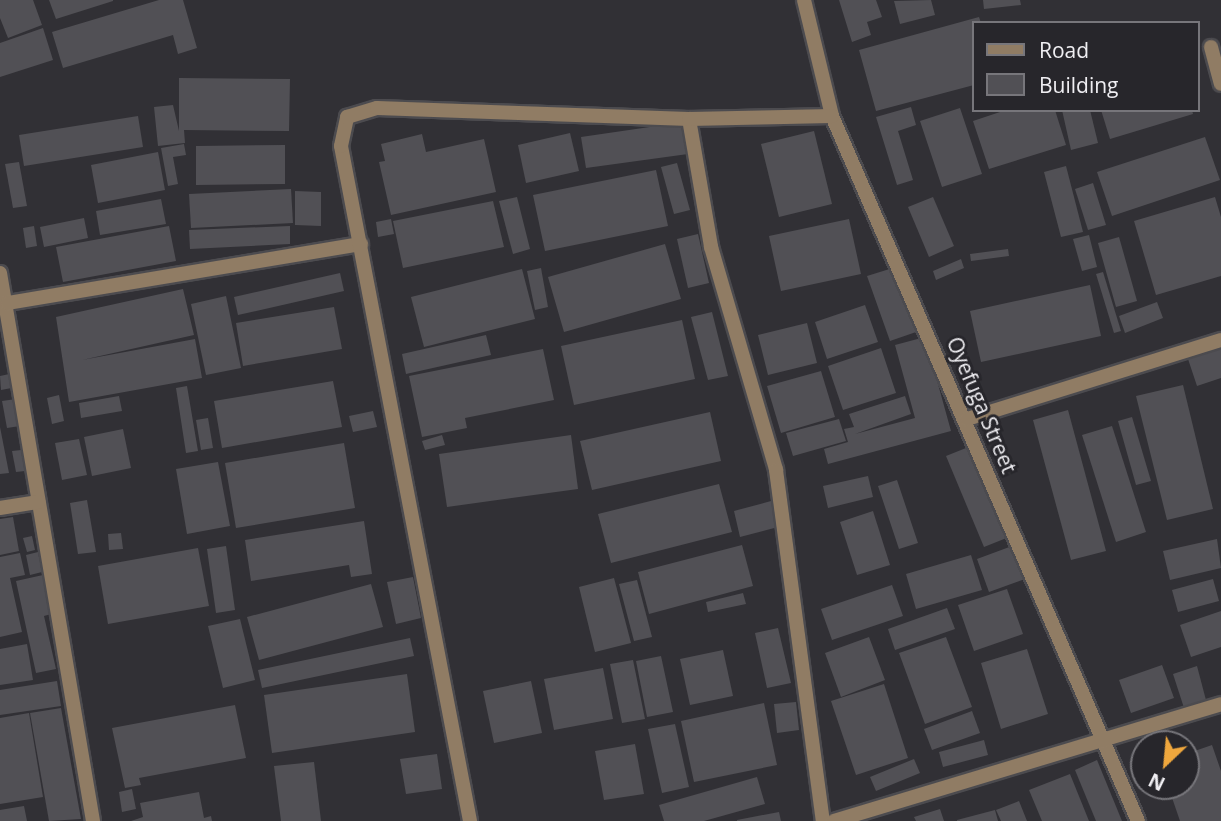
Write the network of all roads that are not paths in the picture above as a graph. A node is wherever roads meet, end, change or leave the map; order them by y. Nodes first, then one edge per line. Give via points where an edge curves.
1 (804, 0) edge
2 (1212, 47) dead end
3 (1221, 84) edge
4 (832, 116) junction
5 (689, 119) junction
6 (361, 244) junction
7 (0, 273) edge
8 (8, 303) junction
9 (1221, 340) edge
10 (967, 419) junction
11 (38, 502) junction
12 (0, 508) edge
13 (1221, 704) edge
14 (1100, 738) junction
15 (93, 821) edge
16 (470, 821) edge
17 (823, 821) edge
18 (834, 821) edge
19 (1138, 821) edge

1 - 4 street, Oyefuga Street
2 - 3 street
4 - 5 street
4 - 10 street, Oyefuga Street
5 - 6 street via 377,108 347,117 341,146
5 - 17 street via 712,247 776,470
6 - 8 street
6 - 16 street
7 - 8 street
8 - 11 street
9 - 10 street
10 - 14 street, Oyefuga Street
11 - 12 street
11 - 15 street
13 - 14 street
14 - 18 street
14 - 19 street, Oyefuga Street

